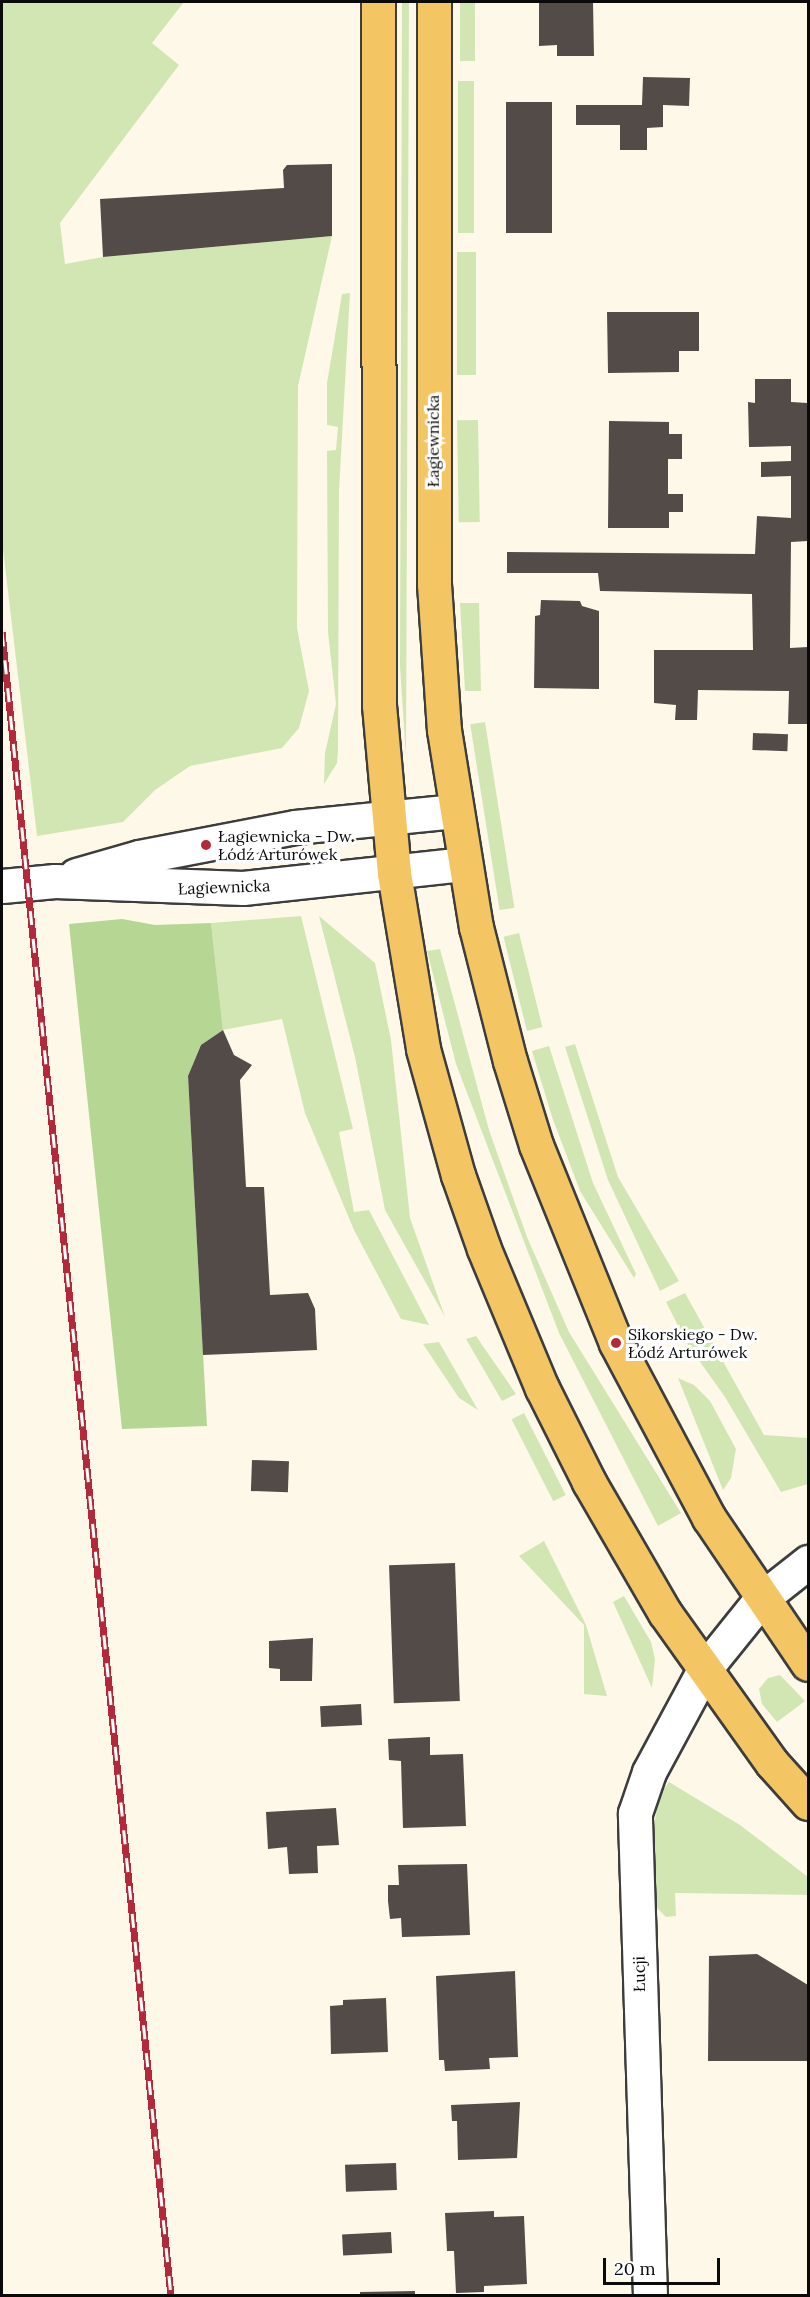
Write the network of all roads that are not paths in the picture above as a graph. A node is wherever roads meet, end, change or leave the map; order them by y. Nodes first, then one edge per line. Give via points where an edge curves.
1 (378, 2) edge
2 (434, 2) edge
3 (455, 811) junction
4 (388, 818) junction
5 (463, 864) junction
6 (394, 873) junction
7 (54, 881) junction
8 (2, 886) edge
9 (808, 1562) edge
10 (761, 1599) junction
11 (808, 1664) edge
12 (704, 1670) junction
13 (808, 1803) edge
14 (650, 2295) edge

1 - 4 main road via 379,705
2 - 3 main road, Łagiewnicka via 434,584 440,686
3 - 4 street, Łagiewnicka
3 - 5 main road
4 - 6 main road
4 - 7 street, Łagiewnicka via 295,827 139,857
5 - 6 street, Łagiewnicka
5 - 10 main road via 510,1061 579,1259 656,1422 709,1518
6 - 7 street, Łagiewnicka via 243,888 179,889
6 - 12 main road via 423,1048 458,1175 496,1281 542,1388 589,1482 646,1583
7 - 8 street, Łagiewnicka
9 - 10 street, Łucji
10 - 11 main road
10 - 12 street, Łucji
12 - 13 main road via 772,1763
12 - 14 street, Łucji via 649,1772 635,1813

